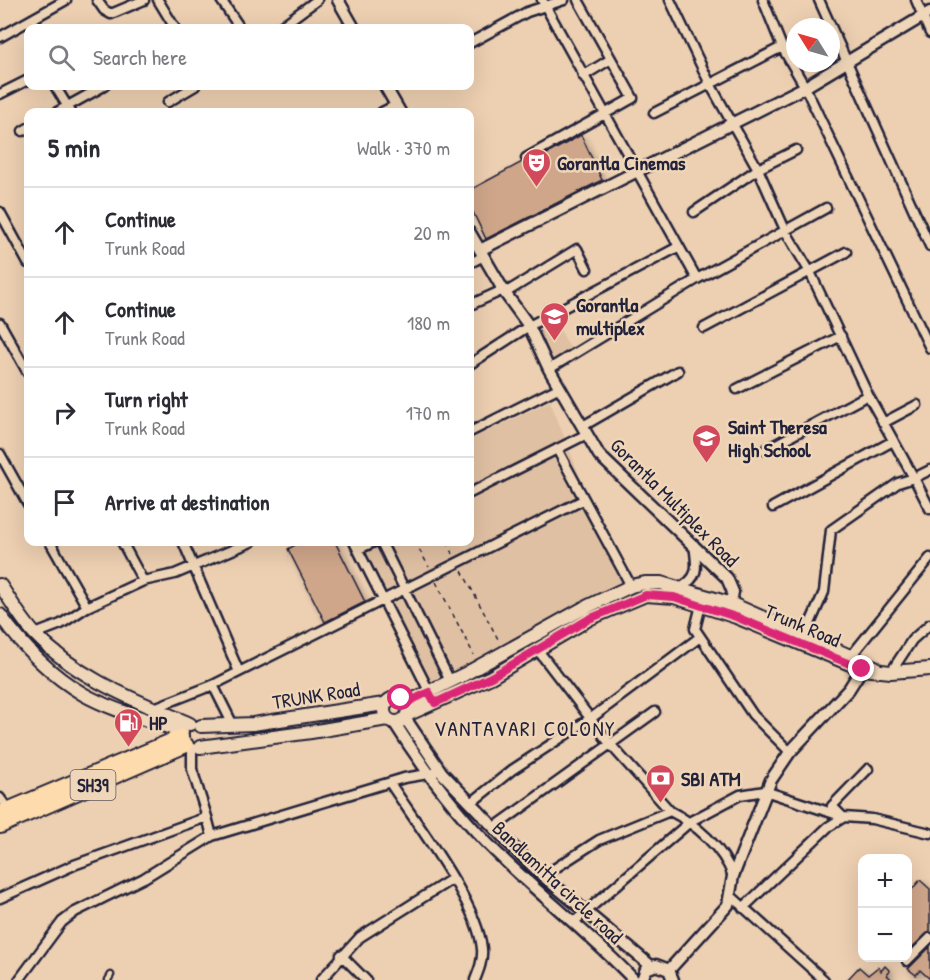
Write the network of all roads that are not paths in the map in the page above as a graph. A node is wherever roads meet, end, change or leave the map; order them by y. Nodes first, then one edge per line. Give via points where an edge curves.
1 (66, 0) edge
2 (97, 0) edge
3 (144, 0) edge
4 (158, 0) edge
5 (220, 0) edge
6 (317, 0) edge
7 (338, 0) edge
8 (564, 0) edge
9 (578, 0) edge
10 (670, 0) edge
11 (763, 0) edge
12 (819, 0) edge
13 (916, 0) edge
14 (543, 3) edge
15 (927, 14) edge
16 (173, 24) edge
17 (237, 24) edge
18 (284, 24) edge
19 (352, 24) edge
20 (930, 33) edge
21 (0, 37) edge
22 (474, 41) edge
23 (782, 47) junction
24 (611, 59) junction
25 (849, 60) junction
26 (583, 76) junction
27 (24, 82) edge
28 (710, 84) junction
29 (805, 87) junction
30 (58, 90) edge
31 (98, 90) edge
32 (188, 90) edge
33 (390, 90) edge
34 (0, 94) edge
35 (168, 102) dead end
36 (68, 108) edge
37 (72, 108) edge
38 (398, 108) edge
39 (654, 113) dead end
40 (605, 115) junction
41 (732, 124) junction
42 (796, 150) dead end
43 (526, 158) dead end
44 (758, 169) junction
45 (637, 171) junction
46 (826, 208) dead end
47 (0, 212) edge
48 (694, 212) dead end
49 (786, 232) junction
50 (474, 239) edge
51 (929, 242) edge
52 (678, 247) junction
53 (846, 252) dead end
54 (482, 253) junction
55 (24, 255) edge
56 (474, 260) edge
57 (587, 269) dead end
58 (810, 272) junction
59 (697, 279) junction
60 (504, 291) junction
61 (474, 303) edge
62 (0, 323) edge
63 (529, 326) junction
64 (704, 328) dead end
65 (841, 336) junction
66 (930, 348) edge
67 (474, 361) edge
68 (24, 366) edge
69 (549, 369) junction
70 (678, 372) dead end
71 (560, 387) junction
72 (737, 389) dead end
73 (868, 395) junction
74 (917, 405) dead end
75 (883, 423) junction
76 (474, 430) edge
77 (585, 430) junction
78 (893, 441) junction
79 (557, 449) junction
80 (765, 450) dead end
81 (0, 454) edge
82 (930, 470) edge
83 (914, 478) junction
84 (474, 491) edge
85 (24, 497) edge
86 (583, 500) junction
87 (773, 507) dead end
88 (930, 509) edge
89 (694, 545) junction
90 (52, 546) edge
91 (124, 546) edge
92 (185, 546) edge
93 (239, 546) edge
94 (356, 546) edge
95 (383, 546) edge
96 (930, 558) edge
97 (194, 567) junction
98 (143, 581) junction
99 (0, 585) edge
100 (631, 586) junction
101 (404, 588) junction
102 (679, 588) junction
103 (382, 599) junction
104 (701, 605) junction
105 (87, 607) junction
106 (730, 609) junction
107 (0, 615) edge
108 (930, 624) edge
109 (35, 634) junction
110 (805, 635) junction
111 (700, 637) junction
112 (537, 649) junction
113 (851, 656) junction
114 (864, 666) junction
115 (930, 669) edge
116 (239, 672) junction
117 (891, 672) junction
118 (448, 677) dead end
119 (213, 685) junction
120 (432, 697) junction
121 (384, 704) junction
122 (154, 708) junction
123 (655, 711) dead end
124 (400, 715) junction
125 (590, 718) junction
126 (233, 726) junction
127 (190, 737) junction
128 (610, 744) junction
129 (790, 752) junction
130 (868, 769) dead end
131 (435, 773) junction
132 (390, 783) junction
133 (765, 791) junction
134 (471, 803) junction
135 (3, 806) edge
136 (670, 811) junction
137 (207, 817) junction
138 (844, 817) junction
139 (691, 821) junction
140 (0, 826) edge
141 (495, 827) junction
142 (930, 833) edge
143 (212, 836) junction
144 (543, 876) junction
145 (733, 876) junction
146 (452, 879) junction
147 (730, 895) junction
148 (0, 898) edge
149 (743, 908) junction
150 (584, 911) junction
151 (575, 921) junction
152 (930, 938) edge
153 (341, 955) junction
154 (912, 956) edge
155 (651, 966) junction
156 (671, 975) edge
157 (19, 980) edge
158 (321, 980) edge
159 (366, 980) edge
160 (475, 980) edge
161 (634, 980) edge
162 (642, 980) edge
163 (824, 980) edge

1 - 21 street
2 - 3 street via 111,14
4 - 16 street
5 - 17 street
6 - 18 street
7 - 19 street
8 - 14 street
9 - 24 street
10 - 28 street
11 - 23 street
12 - 25 street
13 - 15 street
14 - 22 street
14 - 26 street
15 - 20 street
15 - 25 street
23 - 28 street
23 - 29 street
24 - 26 street
24 - 40 street via 633,98
25 - 29 street
25 - 51 street
26 - 40 street
27 - 34 street
28 - 39 street
28 - 41 street
29 - 41 street
29 - 66 street
30 - 36 street
31 - 37 street
32 - 35 street
33 - 38 street
40 - 43 street
40 - 45 street
41 - 44 street
41 - 45 street
42 - 44 street
44 - 48 street
44 - 49 street
45 - 52 street
45 - 54 street
46 - 49 street
47 - 55 street
49 - 58 street
49 - 59 street
50 - 54 street, Gorantla Multiplex Road
52 - 59 street
52 - 63 street
53 - 58 street
54 - 56 street
54 - 60 street, Gorantla Multiplex Road
57 - 60 street via 577,249
58 - 64 street
58 - 65 street
59 - 69 street
60 - 61 street
60 - 63 street, Gorantla Multiplex Road
62 - 68 street
63 - 67 street
63 - 69 street, Gorantla Multiplex Road
65 - 72 street
65 - 73 street
69 - 71 street, Gorantla Multiplex Road
70 - 77 street
71 - 76 street
71 - 77 street, Gorantla Multiplex Road
73 - 75 street
73 - 80 street
74 - 75 street
75 - 78 street
77 - 79 street
77 - 89 street, Gorantla Multiplex Road via 599,455
78 - 83 street
78 - 87 street
79 - 84 street
79 - 86 street
81 - 85 street
82 - 83 street
83 - 88 street
83 - 110 street via 898,483 831,530 824,592
86 - 100 street
86 - 101 street
89 - 102 street via 696,574
89 - 106 street, Gorantla Multiplex Road via 730,582
90 - 105 street
91 - 98 street
92 - 97 street
93 - 97 street
94 - 103 street
95 - 101 street
96 - 113 street
97 - 98 street
97 - 116 street
98 - 105 street
99 - 109 main road
100 - 102 main road, Trunk Road via 653,583
100 - 120 main road, Trunk Road via 465,674
101 - 103 street
101 - 118 street
102 - 106 main road, Trunk Road
103 - 116 street
103 - 120 street
104 - 106 main road, Trunk Road
104 - 111 street via 695,629
104 - 112 main road, Trunk Road via 659,594 641,596 589,619
105 - 109 street via 61,624
106 - 110 main road, Trunk Road
106 - 114 main road, Trunk Road
107 - 127 main road via 23,646 84,694
108 - 117 street via 912,640
109 - 122 main road via 105,687
110 - 113 main road, Trunk Road
111 - 125 street
111 - 129 street via 753,715
112 - 120 main road, Trunk Road via 491,677
112 - 125 street
113 - 114 main road, Trunk Road
114 - 117 main road, Trunk Road
114 - 129 street
115 - 117 main road
116 - 119 street
119 - 122 street
119 - 126 street
120 - 124 main road, Trunk Road
121 - 124 main road via 383,709
121 - 124 main road, TRUNK Road via 395,697
121 - 126 main road, TRUNK Road
122 - 127 main road
123 - 128 street
124 - 127 main road via 311,732
124 - 131 street
125 - 128 street
125 - 134 street
126 - 127 main road, TRUNK Road
127 - 135 main road, SH39
127 - 137 street via 192,769
127 - 140 main road, SH39
128 - 136 street
128 - 141 street
129 - 133 street
130 - 138 street via 831,806
131 - 132 street
131 - 134 street
131 - 151 street, Bandlamitta circle road via 495,851
132 - 143 street
132 - 146 street
133 - 138 street
133 - 139 street via 740,795
133 - 145 street
134 - 141 street
136 - 139 street
136 - 144 street via 599,840
137 - 143 street
137 - 148 street via 74,865
138 - 142 street via 872,819
138 - 149 street via 828,827
139 - 145 street via 728,863
139 - 150 street
141 - 144 street
143 - 157 street via 144,878 75,912 62,922
144 - 150 street
145 - 147 street
146 - 153 street via 360,937
146 - 160 street via 480,936 480,968
147 - 149 street
147 - 156 street via 722,914
149 - 163 street
150 - 151 street
150 - 155 street
151 - 161 street, Bandlamitta circle road
152 - 154 street
153 - 158 street
153 - 159 street
155 - 156 street via 661,965
155 - 162 street

